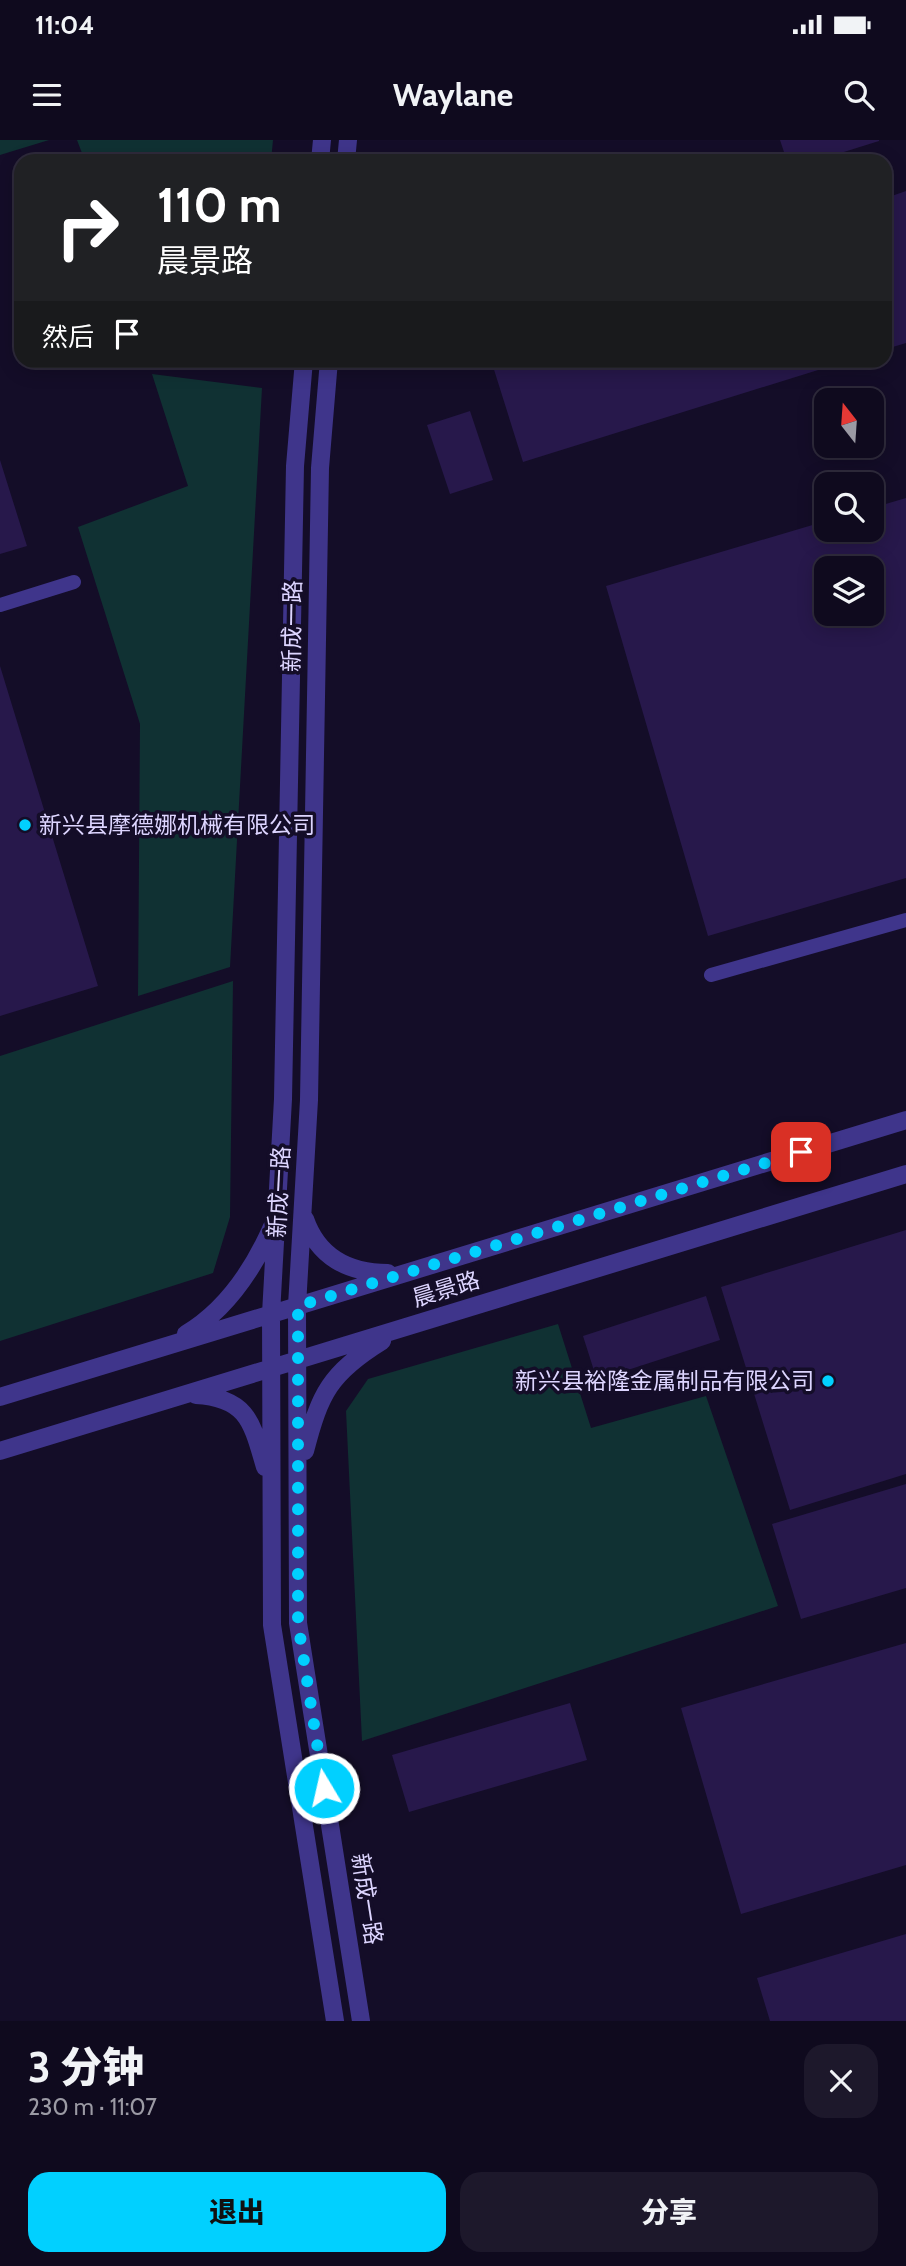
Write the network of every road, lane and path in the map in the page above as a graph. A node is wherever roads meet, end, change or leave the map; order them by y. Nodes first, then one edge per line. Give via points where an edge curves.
1 (302, 368) edge
2 (328, 368) edge
3 (74, 582) dead end
4 (0, 605) edge
5 (906, 920) edge
6 (711, 975) dead end
7 (906, 1120) edge
8 (906, 1174) edge
9 (303, 1212) junction
10 (276, 1218) junction
11 (405, 1273) junction
12 (298, 1306) junction
13 (271, 1314) junction
14 (404, 1328) junction
15 (159, 1348) junction
16 (298, 1360) junction
17 (272, 1368) junction
18 (186, 1394) junction
19 (0, 1397) edge
20 (0, 1451) edge
21 (298, 1478) junction
22 (272, 1489) junction
23 (335, 2021) edge
24 (361, 2021) edge

1 - 10 street, 新成一路 via 295,466 283,1099
2 - 9 street, 新成一路 via 320,468
3 - 4 lane
5 - 6 lane
7 - 11 street, 晨景路
8 - 14 street, 晨景路
9 - 11 street via 311,1237 339,1264 368,1273
9 - 12 street, 新成一路
10 - 13 street, 新成一路
10 - 15 street via 257,1262 209,1319
11 - 12 street, 晨景路
12 - 13 street, 晨景路
12 - 16 street, 新成一路
13 - 15 street, 晨景路
13 - 17 street, 新成一路
14 - 16 street, 晨景路
14 - 21 street via 340,1371 320,1399
15 - 19 street, 晨景路
16 - 17 street, 晨景路
16 - 21 street, 新成一路
17 - 18 street, 晨景路
17 - 22 street, 新成一路
18 - 20 street, 晨景路
18 - 22 street via 217,1396 236,1404 249,1419
21 - 24 street, 新成一路 via 298,1623
22 - 23 street, 新成一路 via 272,1625

